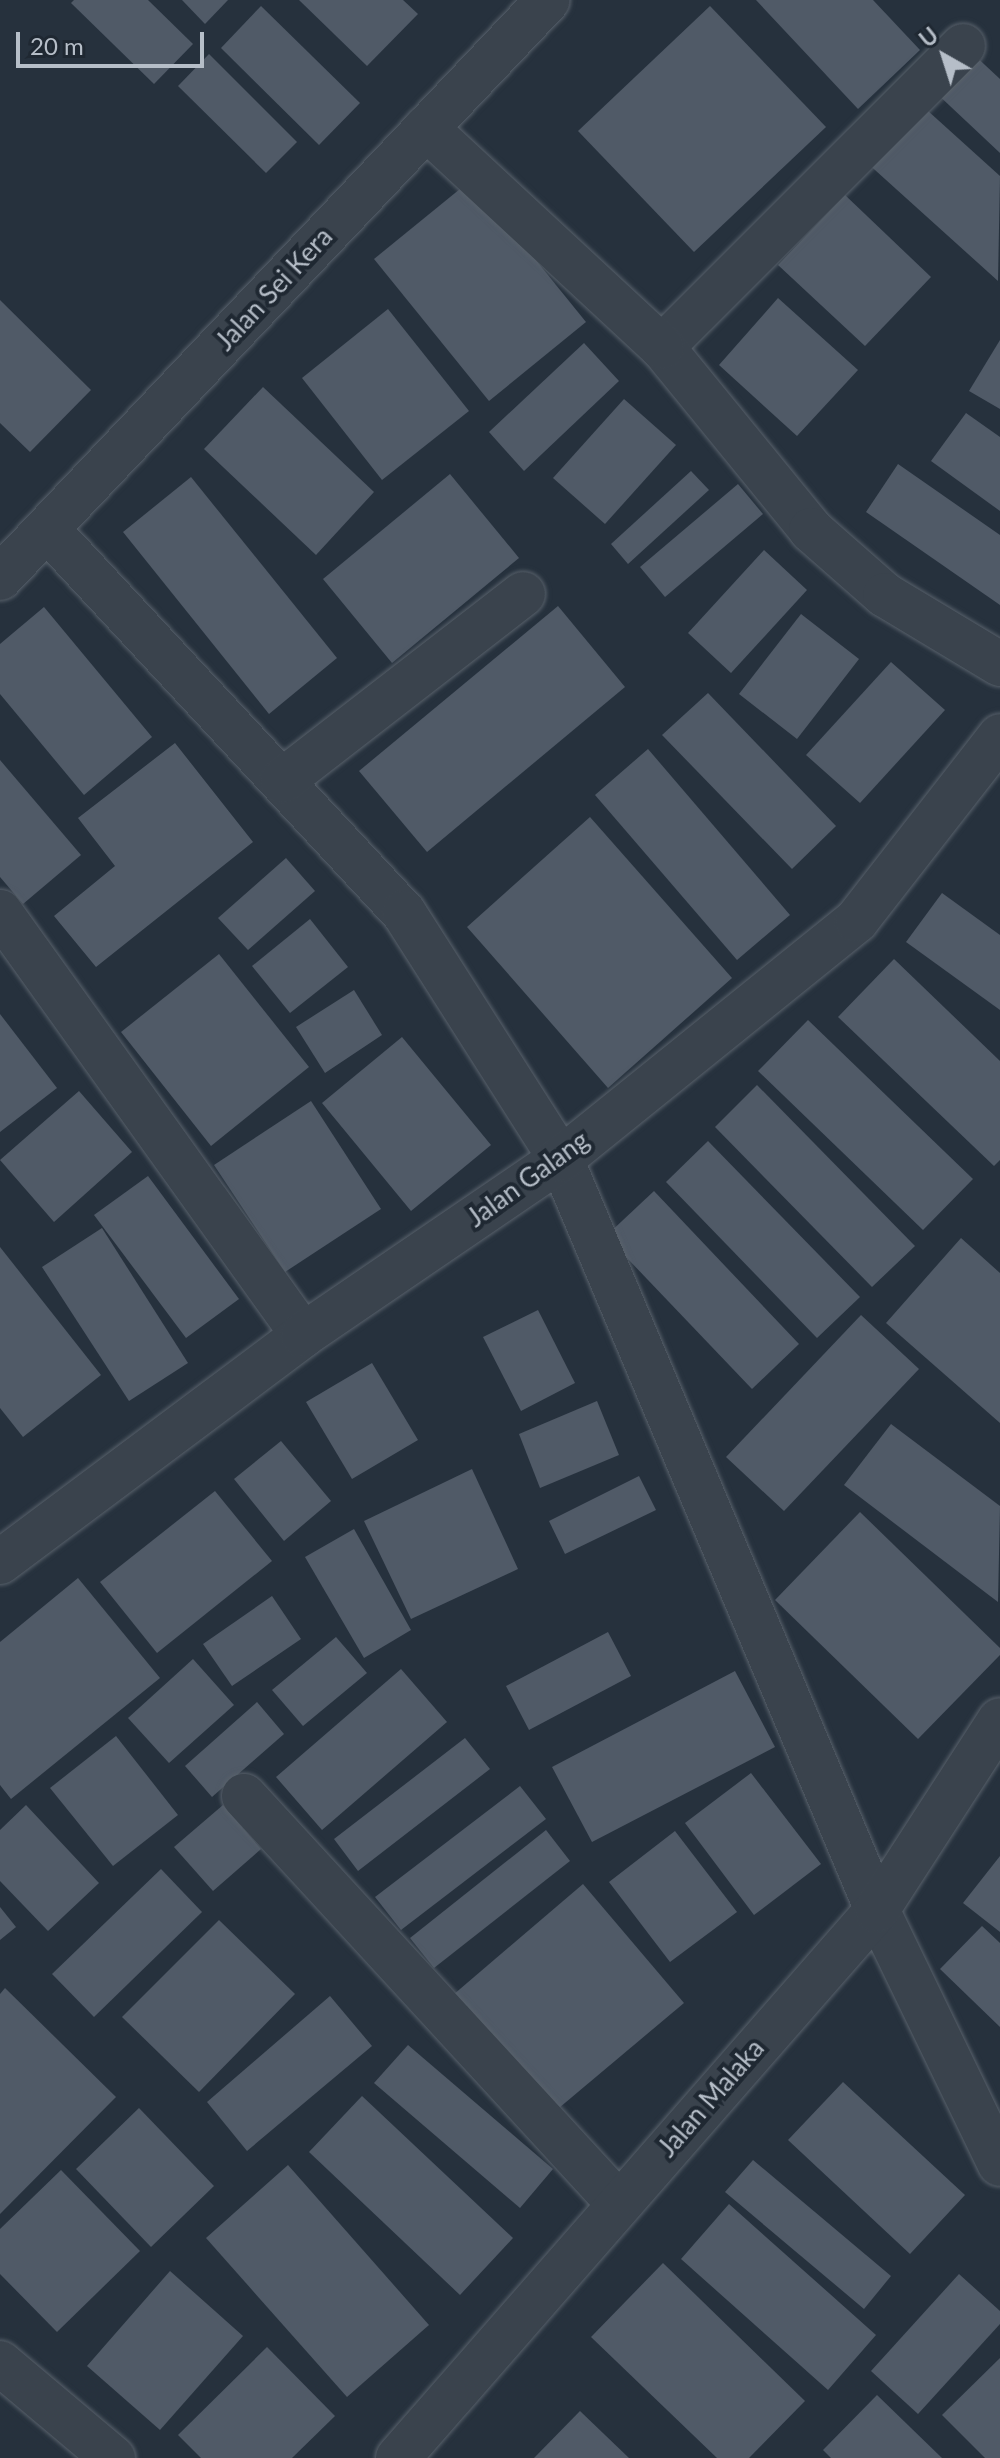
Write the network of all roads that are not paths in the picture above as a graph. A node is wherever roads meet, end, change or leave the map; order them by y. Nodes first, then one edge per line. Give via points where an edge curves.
1 (548, 0) edge
2 (963, 46) dead end
3 (426, 128) junction
4 (662, 347) junction
5 (47, 529) junction
6 (0, 578) edge
7 (523, 594) dead end
8 (1000, 664) edge
9 (1000, 736) edge
10 (282, 781) junction
11 (0, 912) edge
12 (561, 1159) junction
13 (303, 1335) junction
14 (0, 1562) edge
15 (1000, 1720) edge
16 (244, 1796) dead end
17 (877, 1910) junction
18 (1000, 2164) edge
19 (618, 2203) junction
20 (0, 2363) edge
21 (113, 2458) edge
22 (398, 2458) edge

1 - 3 street, Jalan Sei Kera
2 - 4 street
3 - 4 street
3 - 5 street, Jalan Sei Kera
4 - 8 street via 811,530 885,595
5 - 6 street, Jalan Sei Kera
5 - 10 street
7 - 10 street
9 - 12 street, Jalan Galang via 857,920
10 - 12 street via 404,913
11 - 13 street
12 - 13 street, Jalan Galang
12 - 17 street
13 - 14 street, Jalan Galang
15 - 17 street, Jalan Malaka
16 - 19 street
17 - 18 street
17 - 19 street, Jalan Malaka
19 - 22 street, Jalan Malaka
20 - 21 street

